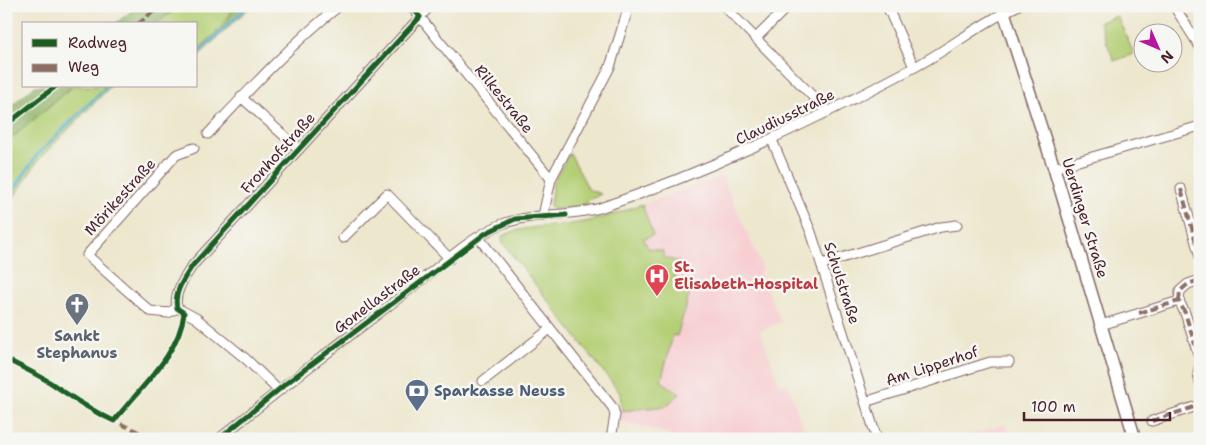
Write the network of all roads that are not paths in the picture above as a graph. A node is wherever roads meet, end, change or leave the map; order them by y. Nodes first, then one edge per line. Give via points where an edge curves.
1 (339, 6) edge
2 (411, 6) edge
3 (430, 6) edge
4 (629, 6) edge
5 (724, 6) edge
6 (788, 6) edge
7 (887, 6) edge
8 (1018, 6) edge
9 (1174, 6) edge
10 (1002, 10) edge
11 (420, 17) junction
12 (756, 38) junction
13 (1200, 47) edge
14 (914, 68) junction
15 (241, 97) junction
16 (828, 112) junction
17 (1200, 126) edge
18 (208, 134) dead end
19 (772, 140) junction
20 (194, 148) dead end
21 (299, 149) junction
22 (1054, 168) junction
23 (551, 179) junction
24 (1181, 189) dead end
25 (566, 215) joint
26 (543, 216) junction
27 (957, 225) dead end
28 (343, 238) dead end
29 (479, 238) junction
30 (1200, 257) edge
31 (450, 259) junction
32 (822, 264) junction
33 (1200, 280) edge
34 (1179, 302) junction
35 (181, 311) junction
36 (1101, 325) junction
37 (550, 329) junction
38 (1009, 362) dead end
39 (1200, 362) edge
40 (483, 381) dead end
41 (1200, 383) edge
42 (278, 390) junction
43 (865, 402) junction
44 (1200, 406) edge
45 (1152, 421) dead end
46 (219, 439) edge
47 (611, 439) edge
48 (877, 439) edge
49 (1135, 439) edge

1 - 15 street via 317,23
2 - 11 street, Rilkestraße
3 - 11 street, Fronhofstraße
4 - 23 street via 610,67
5 - 12 street
6 - 12 street
7 - 14 street
8 - 10 street, Claudiusstraße
9 - 13 street
10 - 14 street, Claudiusstraße
10 - 22 street, Uerdinger Straße
11 - 21 street, Fronhofstraße
11 - 23 street, Rilkestraße
12 - 16 street
14 - 16 street, Claudiusstraße
15 - 18 street
15 - 21 street
16 - 19 street, Claudiusstraße
17 - 22 street
19 - 25 street, Claudiusstraße via 704,170 602,208
19 - 32 street, Schulstraße
20 - 35 street, Mörikestraße via 176,155 87,255 150,311
21 - 35 street, Fronhofstraße via 193,265 176,300
22 - 36 street, Uerdinger Straße
23 - 26 street
24 - 30 street
25 - 26 street, Gonellastraße
26 - 29 street, Gonellastraße via 515,219
27 - 32 street via 941,227
28 - 31 street via 387,194
29 - 31 street, Gonellastraße
29 - 37 street
31 - 42 street, Gonellastraße
32 - 43 street, Schulstraße
33 - 34 street via 1180,291
34 - 36 street
34 - 39 street
35 - 42 street via 196,318
36 - 49 street, Uerdinger Straße
37 - 40 street
37 - 47 street via 613,408
38 - 43 street, Am Lipperhof via 990,362
39 - 41 street
42 - 46 street, Gonellastraße
43 - 48 street, Schulstraße
44 - 45 street

